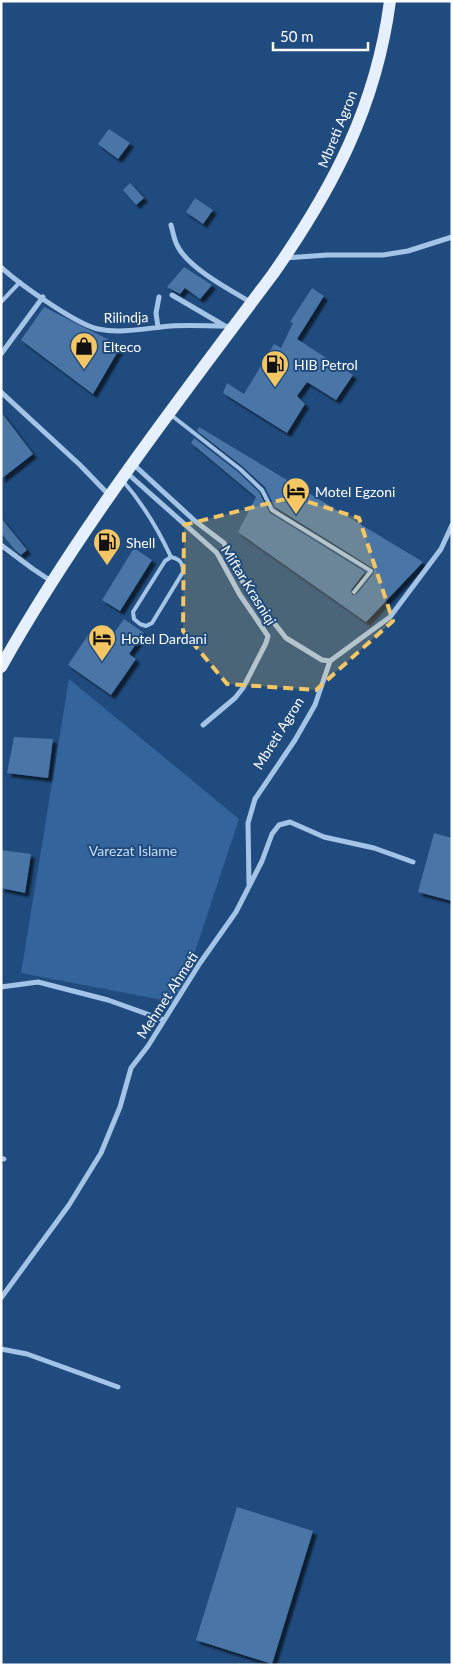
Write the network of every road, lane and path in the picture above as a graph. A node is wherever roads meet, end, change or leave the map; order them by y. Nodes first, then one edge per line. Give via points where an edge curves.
1 (390, 1) edge
2 (171, 224) dead end
3 (452, 236) edge
4 (285, 258) junction
5 (1, 268) edge
6 (20, 282) junction
7 (172, 295) dead end
8 (43, 297) junction
9 (159, 297) dead end
10 (1, 302) edge
11 (252, 303) junction
12 (158, 327) junction
13 (229, 327) junction
14 (1, 354) edge
15 (1, 392) edge
16 (170, 413) junction
17 (127, 472) junction
18 (110, 496) junction
19 (452, 526) edge
20 (1, 544) edge
21 (171, 556) junction
22 (52, 582) junction
23 (354, 592) dead end
24 (330, 661) junction
25 (1, 667) edge
26 (203, 725) dead end
27 (413, 862) dead end
28 (249, 885) junction
29 (1, 987) edge
30 (164, 1020) junction
31 (1, 1298) edge
32 (1, 1349) edge
33 (118, 1387) dead end

1 - 4 main road, Mbreti Agron via 383,42 359,123 323,198
2 - 11 street via 174,240 189,261
3 - 4 street via 408,251 383,255
4 - 11 main road, Mbreti Agron
5 - 6 street, Rilindja
6 - 8 street, Rilindja
6 - 10 lane
7 - 13 street
8 - 12 street, Rilindja via 88,326 129,330
8 - 14 street
9 - 12 street, Rilindja
11 - 13 main road, Mbreti Agron
12 - 13 street, Rilindja
13 - 16 main road, Mbreti Agron
15 - 18 street
16 - 17 main road, Mbreti Agron
16 - 23 lane via 240,469 262,490 272,510 371,571
17 - 18 main road, Mbreti Agron
17 - 21 lane
17 - 24 street via 224,543 245,586 286,638 322,660
17 - 26 street, Miftar Krasniqi via 217,553 268,636 235,698
18 - 22 main road, Mbreti Agron
19 - 24 street via 441,549 390,617
20 - 22 street
21 - 21 lane via 183,564 183,572 152,622 146,626 140,624 134,619 133,612
22 - 25 main road, Mbreti Agron
24 - 28 street, Mbreti Agron via 315,705 255,799 248,823
27 - 28 street, Mehmet Ahmeti via 374,848 324,837 286,822 272,834
28 - 30 street, Mehmet Ahmeti via 236,912
29 - 30 street via 38,982 108,1000
30 - 31 street, Mehmet Ahmeti via 131,1068 101,1154 69,1205
32 - 33 street via 27,1354

